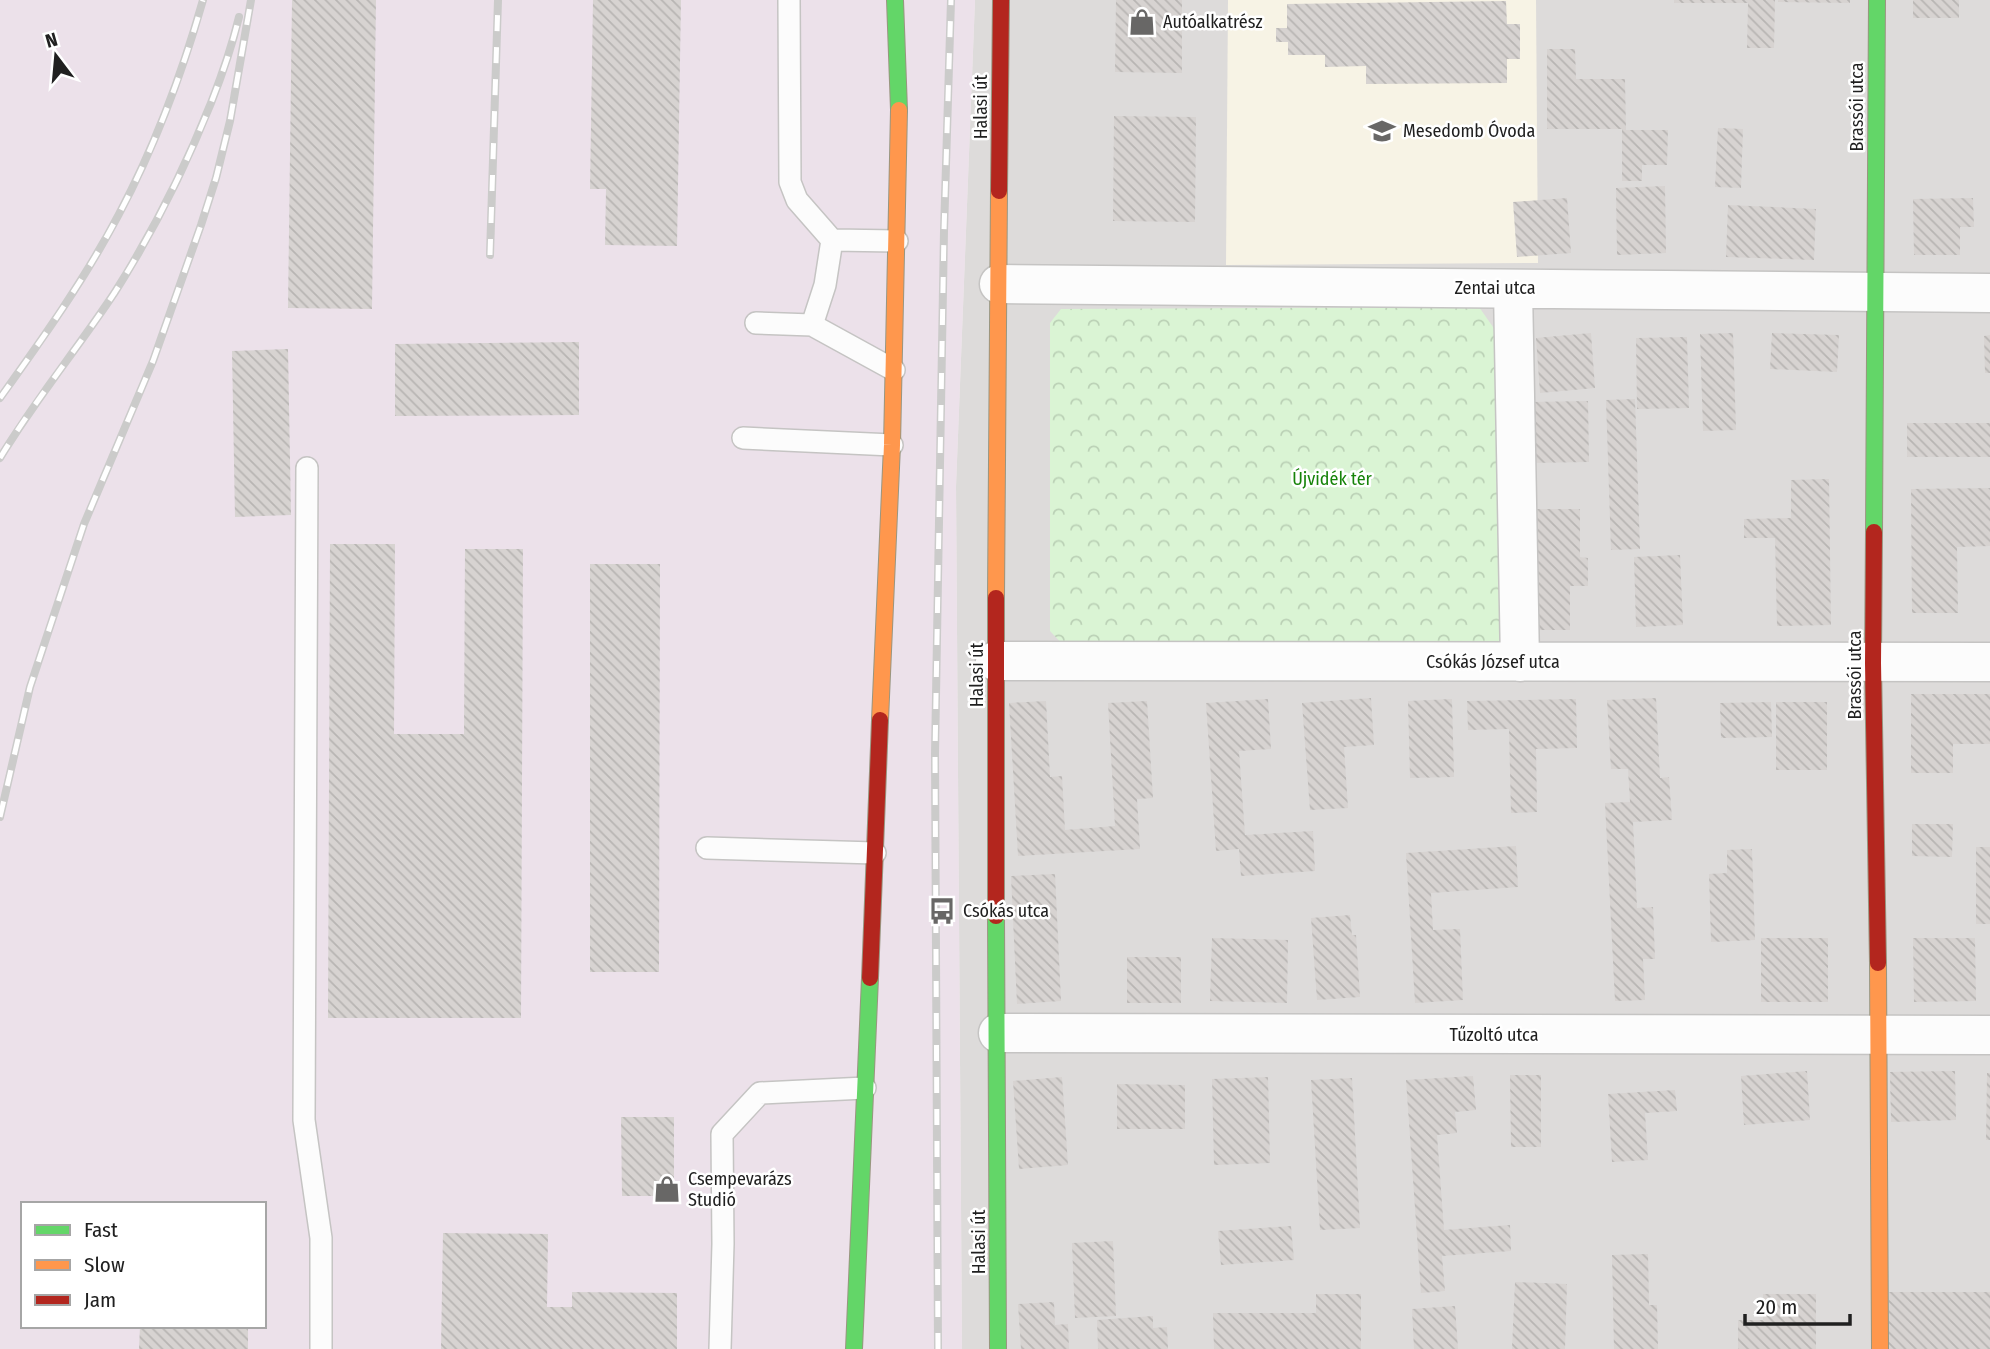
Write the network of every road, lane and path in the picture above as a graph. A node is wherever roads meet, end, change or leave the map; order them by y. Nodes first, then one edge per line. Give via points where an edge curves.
1 (789, 0) edge
2 (895, 0) edge
3 (1000, 0) edge
4 (1877, 0) edge
5 (832, 240) junction
6 (897, 241) junction
7 (999, 284) junction
8 (1513, 289) junction
9 (1875, 292) junction
10 (1990, 293) edge
11 (756, 323) dead end
12 (812, 325) junction
13 (894, 370) junction
14 (743, 438) dead end
15 (892, 445) junction
16 (307, 468) dead end
17 (996, 661) junction
18 (1520, 662) junction
19 (1990, 662) edge
20 (1873, 663) junction
21 (707, 848) dead end
22 (875, 853) junction
23 (998, 1033) junction
24 (1990, 1035) edge
25 (1879, 1036) junction
26 (865, 1088) junction
27 (320, 1349) edge
28 (720, 1349) edge
29 (854, 1349) edge
30 (998, 1349) edge
31 (1880, 1349) edge

1 - 5 lane via 790,182 797,200
2 - 6 street via 900,126
3 - 7 street, Halasi út
4 - 9 street, Brassói utca
5 - 6 lane
5 - 12 lane
6 - 13 street
7 - 8 street, Zentai utca
7 - 17 street, Halasi út
8 - 9 street, Zentai utca
8 - 18 street
9 - 10 street, Zentai utca
9 - 20 street, Brassói utca
11 - 12 lane
12 - 13 lane
13 - 15 street
14 - 15 lane
15 - 22 street
16 - 27 lane via 304,1120 321,1238
17 - 18 street, Csókás József utca
17 - 23 street, Halasi út
18 - 20 street, Csókás József utca
19 - 20 street, Csókás József utca
20 - 25 street, Brassói utca
21 - 22 lane
22 - 26 street
23 - 25 street, Tűzoltó utca
23 - 30 street, Halasi út
24 - 25 street, Tűzoltó utca
25 - 31 street, Brassói utca
26 - 28 lane via 760,1093 722,1134
26 - 29 street

